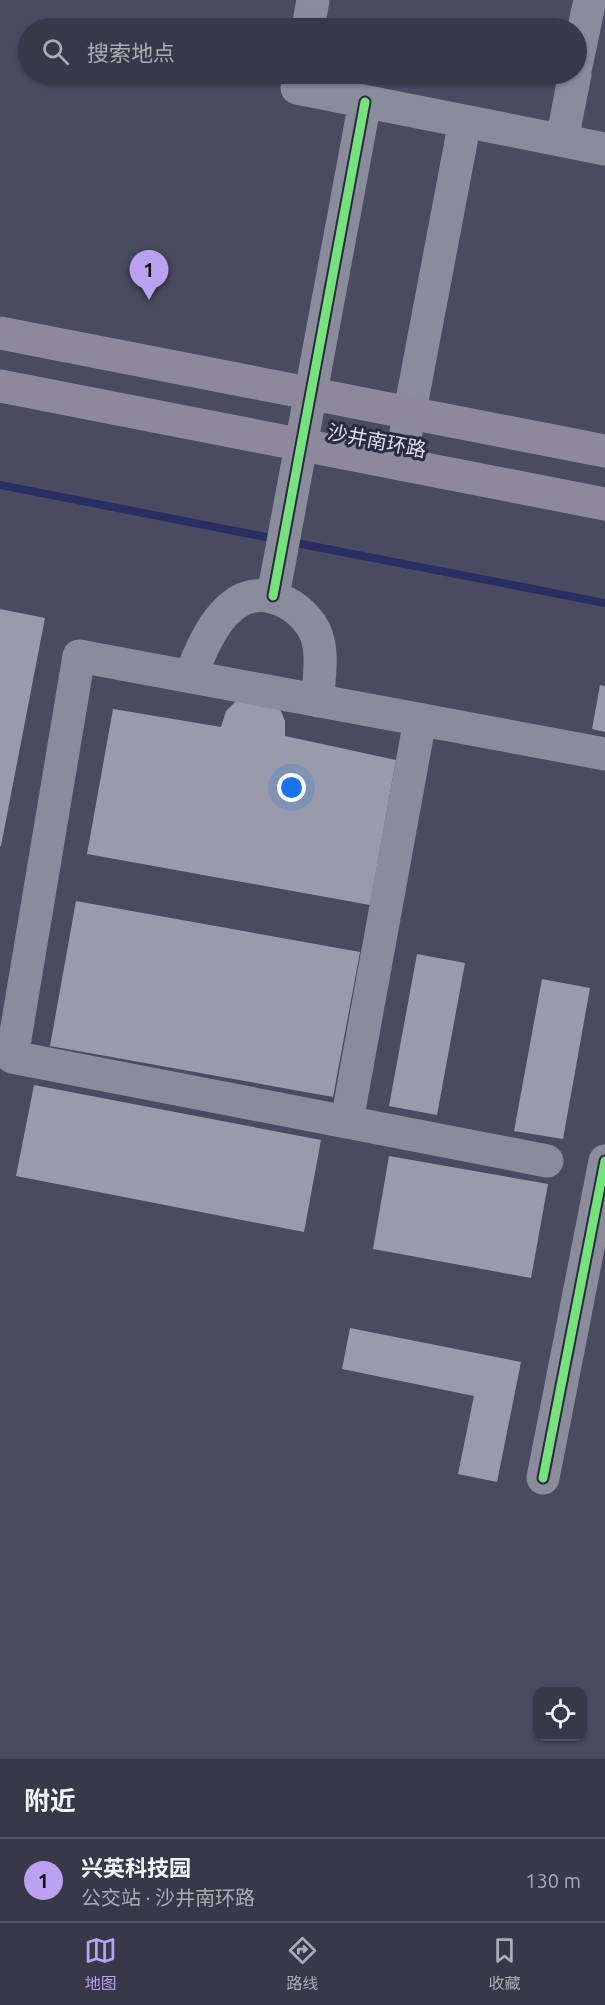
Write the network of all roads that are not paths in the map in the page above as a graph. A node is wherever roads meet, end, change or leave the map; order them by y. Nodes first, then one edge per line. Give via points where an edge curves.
1 (313, 0) edge
2 (590, 0) edge
3 (310, 18) edge
4 (586, 18) edge
5 (298, 84) edge
6 (573, 84) edge
7 (364, 102) junction
8 (465, 121) junction
9 (561, 140) junction
10 (605, 149) edge
11 (0, 333) edge
12 (0, 386) edge
13 (310, 393) junction
14 (411, 413) junction
15 (299, 444) junction
16 (605, 451) edge
17 (400, 464) junction
18 (605, 504) edge
19 (273, 596) junction
20 (190, 677) junction
21 (318, 701) junction
22 (420, 720) junction
23 (605, 754) edge
24 (347, 1121) junction
25 (547, 1161) dead end
26 (605, 1161) edge
27 (543, 1478) dead end

1 - 3 street
2 - 4 street
5 - 7 street via 297,88
6 - 9 street
7 - 8 street
7 - 13 street
8 - 9 street
8 - 14 street
9 - 10 street
11 - 13 main road, 沙井南环路
12 - 15 main road, 沙井南环路
13 - 14 main road, 沙井南环路
13 - 15 street
14 - 16 main road, 沙井南环路
14 - 17 street
15 - 17 main road, 沙井南环路
15 - 19 street
17 - 18 main road, 沙井南环路
19 - 20 street via 252,595 230,607 204,642
19 - 21 street via 309,621 318,640
20 - 21 street
20 - 24 street via 79,656 12,1057
21 - 22 street
22 - 23 street
22 - 24 street
24 - 25 street
26 - 27 street

